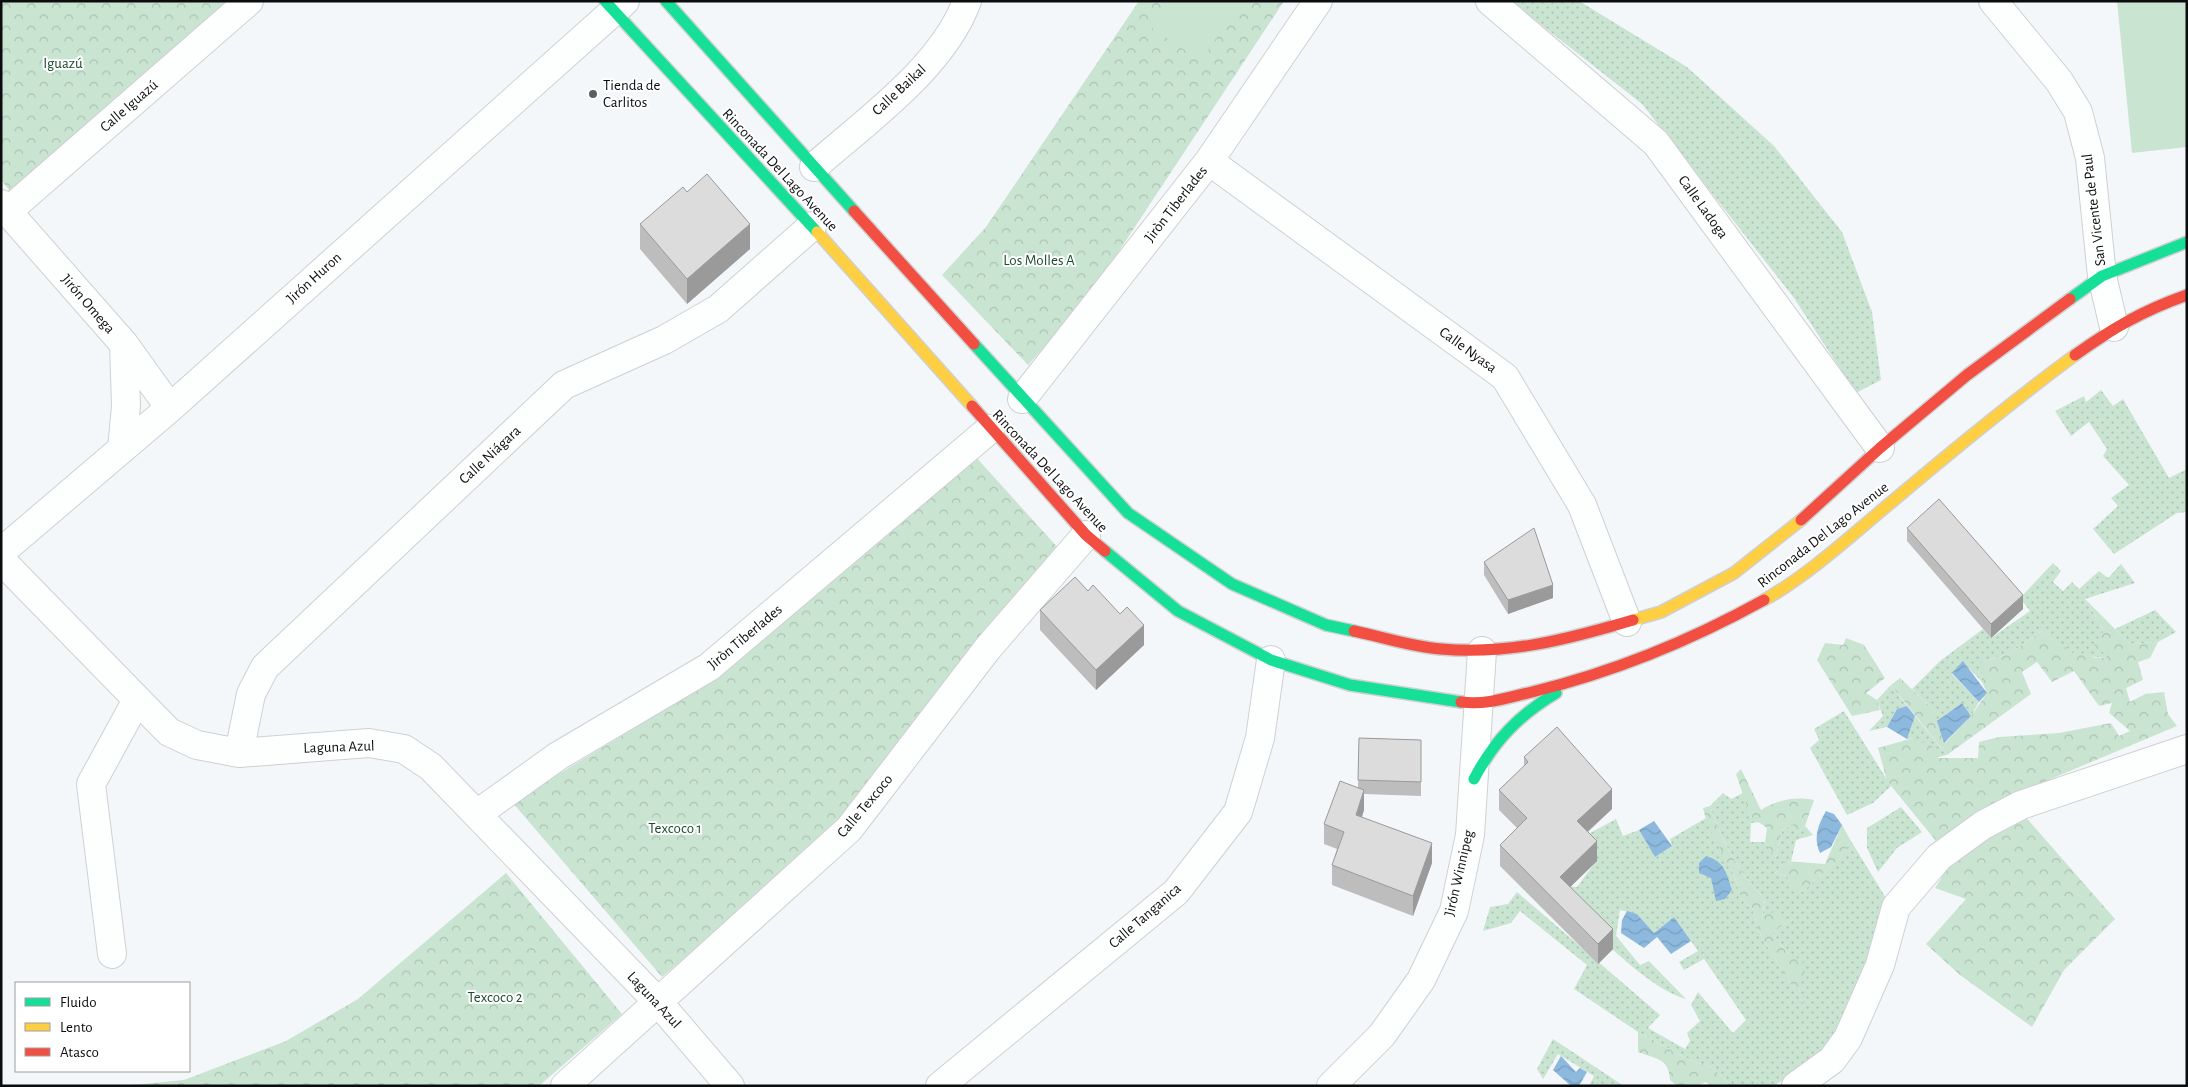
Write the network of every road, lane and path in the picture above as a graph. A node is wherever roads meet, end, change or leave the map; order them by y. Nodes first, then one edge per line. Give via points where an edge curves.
1 (249, 1) edge
2 (666, 1) edge
3 (968, 1) edge
4 (1318, 1) edge
5 (1490, 1) edge
6 (614, 4) edge
7 (1998, 4) edge
8 (1209, 161) junction
9 (814, 167) junction
10 (5, 208) edge
11 (812, 226) junction
12 (2187, 242) edge
13 (2102, 276) junction
14 (2187, 295) edge
15 (2114, 327) junction
16 (124, 344) junction
17 (1022, 398) junction
18 (170, 408) junction
19 (990, 429) junction
20 (1880, 448) junction
21 (122, 449) junction
22 (1086, 534) junction
23 (1, 552) edge
24 (1, 560) edge
25 (1627, 622) junction
26 (1482, 651) junction
27 (1271, 660) junction
28 (1576, 681) junction
29 (137, 700) junction
30 (1480, 704) junction
31 (2187, 749) edge
32 (239, 753) junction
33 (1474, 779) junction
34 (477, 814) junction
35 (112, 954) dead end
36 (658, 1002) junction
37 (565, 1086) edge
38 (730, 1086) edge
39 (940, 1086) edge
40 (1331, 1086) edge
41 (1796, 1086) edge

1 - 10 street, Calle Iguazú
2 - 9 street, Rinconada Del Lago Avenue
3 - 9 street, Calle Baikal via 944,44 919,74
4 - 8 street, Jiròn Tiberlades
5 - 20 street, Calle Ladoga via 1656,143
6 - 11 street, Rinconada Del Lago Avenue
6 - 18 street, Jirón Huron
7 - 13 street, San Vicente de Paul via 2059,81 2078,112 2090,158
8 - 17 street, Jiròn Tiberlades
8 - 25 street, Calle Nyasa via 1505,377 1582,505
9 - 17 street, Rinconada Del Lago Avenue
10 - 16 street, Jirón Omega
11 - 19 street, Rinconada Del Lago Avenue
11 - 32 street, Calle Niágara via 718,309 664,340 564,385 265,667 251,694
12 - 13 street, Rinconada Del Lago Avenue
13 - 15 street, San Vicente de Paul
13 - 20 street, Rinconada Del Lago Avenue via 1967,375
14 - 15 street, Rinconada Del Lago Avenue
15 - 28 street, Rinconada Del Lago Avenue via 2006,406 1780,591 1716,627 1649,656
16 - 18 street, Jirón Omega
16 - 21 street via 126,406
17 - 26 street, Rinconada Del Lago Avenue via 1128,513 1232,584 1326,625 1439,649
18 - 21 street, Jirón Huron
19 - 22 street, Rinconada Del Lago Avenue
19 - 34 street, Jiròn Tiberlades via 709,667 558,756
20 - 25 street, Rinconada Del Lago Avenue via 1819,506 1734,573 1661,612
21 - 23 street, Jirón Huron
22 - 27 street, Rinconada Del Lago Avenue via 1178,611
22 - 36 street, Calle Texcoco via 988,648 848,829
24 - 29 street, Laguna Azul
25 - 26 street, Rinconada Del Lago Avenue via 1556,642
26 - 30 street, Jirón Winnipeg
27 - 30 street, Rinconada Del Lago Avenue via 1350,685
27 - 39 street, Calle Tanganica via 1260,738 1238,812 1176,892
28 - 30 street, Rinconada Del Lago Avenue
28 - 33 street via 1514,720 1486,755
29 - 32 street, Laguna Azul via 169,732 197,745
29 - 35 street via 91,784
30 - 33 street, Jirón Winnipeg
31 - 41 street via 2021,805 1983,824 1939,857 1896,907 1880,965 1848,1038 1832,1060
32 - 34 street, Laguna Azul via 369,743 404,749 431,767
33 - 40 street, Jirón Winnipeg via 1470,835 1454,910 1421,980 1382,1035
34 - 36 street, Laguna Azul
36 - 37 street, Calle Texcoco
36 - 38 street, Laguna Azul

